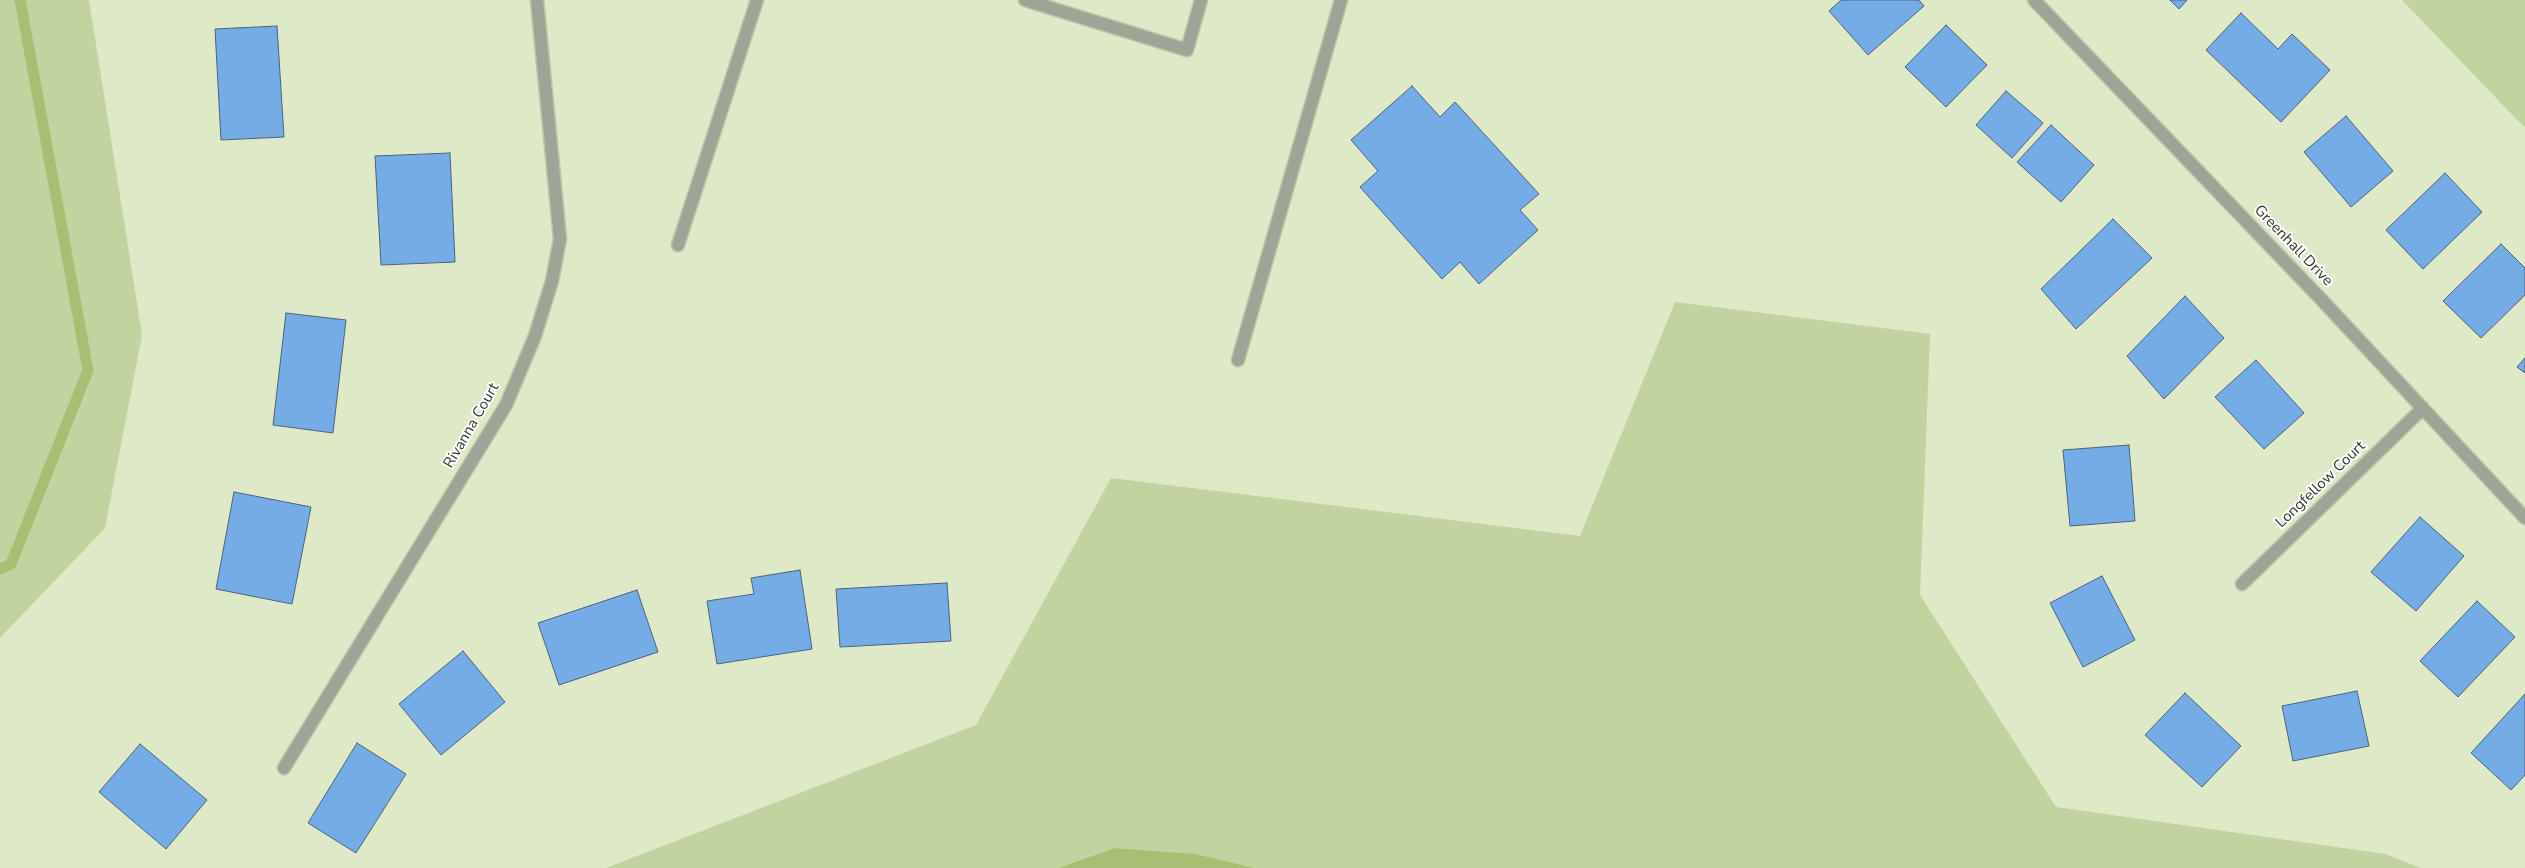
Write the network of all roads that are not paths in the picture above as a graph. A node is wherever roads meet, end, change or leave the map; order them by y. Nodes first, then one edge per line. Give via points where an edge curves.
1 (537, 0) edge
2 (756, 0) edge
3 (1025, 0) edge
4 (1201, 0) edge
5 (1342, 0) edge
6 (2034, 0) edge
7 (678, 245) dead end
8 (1238, 360) dead end
9 (2423, 408) junction
10 (2525, 518) edge
11 (2242, 584) dead end
12 (284, 768) dead end

1 - 12 street, Rivanna Court via 560,239 536,336 506,405
2 - 7 street
3 - 4 street via 1186,50
5 - 8 street
6 - 9 street, Greenhall Drive
9 - 10 street, Greenhall Drive
9 - 11 street, Longfellow Court

